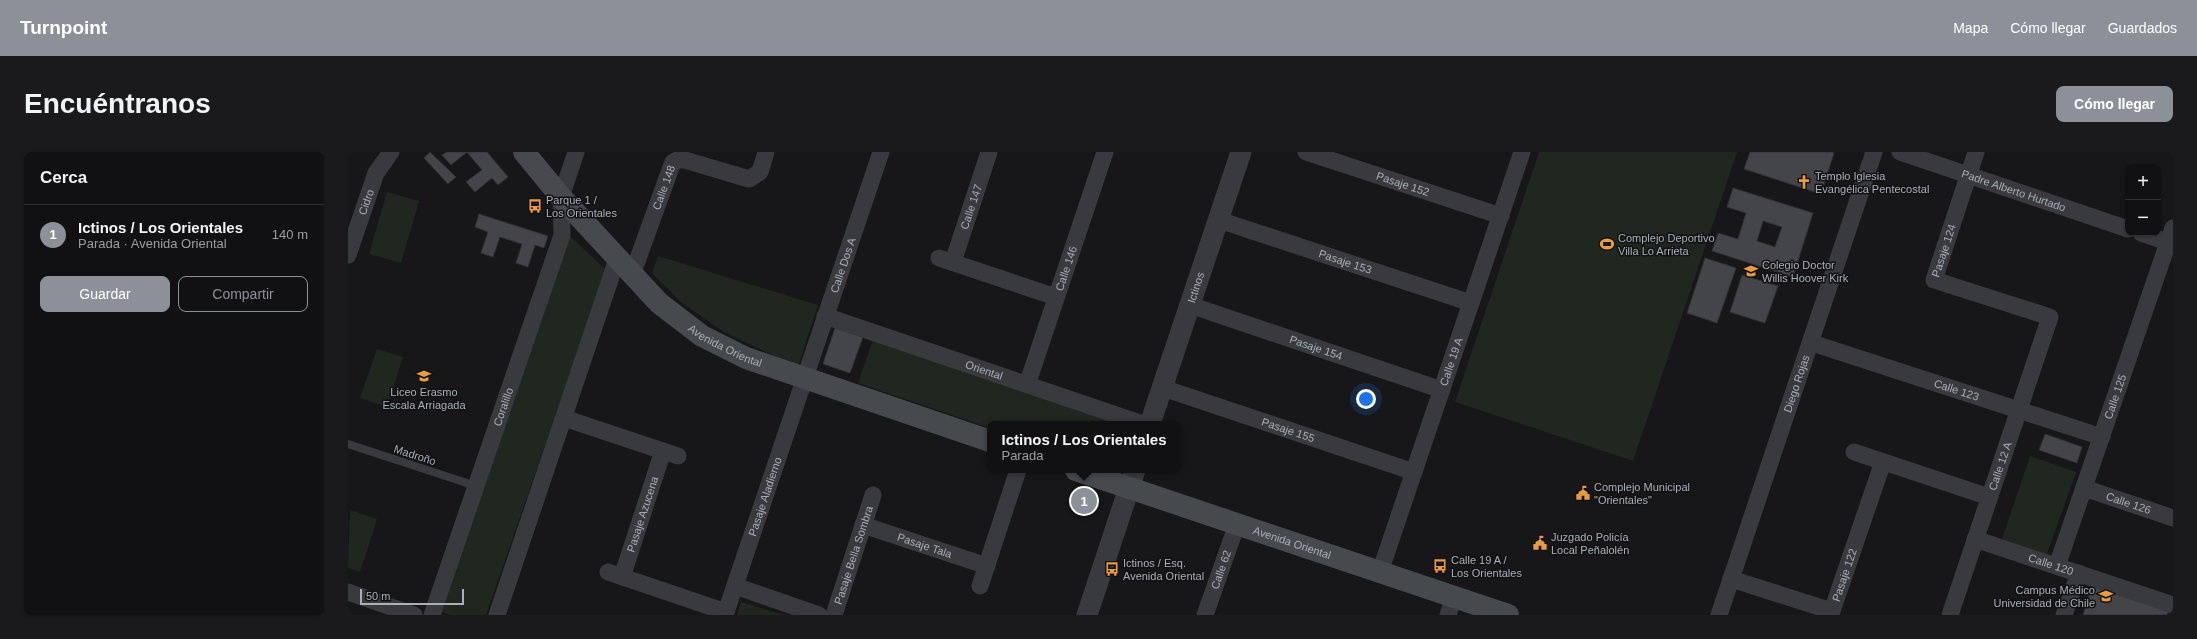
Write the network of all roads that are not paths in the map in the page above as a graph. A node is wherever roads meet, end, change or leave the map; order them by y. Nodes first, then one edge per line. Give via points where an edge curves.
1 (391, 152) edge
2 (524, 152) edge
3 (576, 152) edge
4 (766, 152) edge
5 (880, 152) edge
6 (989, 152) edge
7 (1105, 152) edge
8 (1241, 152) edge
9 (1306, 152) edge
10 (1522, 152) edge
11 (1874, 152) edge
12 (1900, 152) edge
13 (1976, 152) edge
14 (1968, 175) junction
15 (561, 197) junction
16 (1501, 216) junction
17 (1219, 220) junction
18 (2125, 228) edge
19 (2159, 236) edge
20 (2171, 238) edge
21 (349, 250) edge
22 (625, 267) junction
23 (1056, 297) junction
24 (1471, 303) junction
25 (1190, 305) junction
26 (825, 316) junction
27 (2050, 317) joint
28 (1812, 343) junction
29 (804, 379) junction
30 (1027, 384) junction
31 (1163, 388) junction
32 (1442, 390) junction
33 (2018, 410) junction
34 (564, 418) junction
35 (1134, 421) edge
36 (1151, 421) edge
37 (2102, 437) junction
38 (987, 440) edge
39 (348, 444) edge
40 (1854, 452) dead end
41 (1883, 462) junction
42 (1414, 472) junction
43 (1017, 473) edge
44 (1095, 473) edge
45 (1132, 479) edge
46 (476, 486) junction
47 (2084, 488) junction
48 (873, 495) dead end
49 (1989, 497) junction
50 (2173, 518) edge
51 (1237, 524) junction
52 (863, 526) junction
53 (1975, 539) junction
54 (987, 566) junction
55 (2057, 566) junction
56 (1380, 572) junction
57 (2079, 573) junction
58 (1731, 579) junction
59 (734, 586) junction
60 (980, 586) dead end
61 (348, 592) edge
62 (2173, 605) edge
63 (1451, 606) edge
64 (725, 613) edge
65 (414, 615) edge
66 (432, 615) edge
67 (498, 615) edge
68 (819, 615) edge
69 (834, 615) edge
70 (1087, 615) edge
71 (1205, 615) edge
72 (1508, 615) edge
73 (1719, 615) edge
74 (1950, 615) edge
75 (2064, 615) edge

1 - 21 street, Cidro via 376,173
2 - 15 main road, Avenida Oriental
3 - 15 street, Coralillo
4 - 22 street, Calle 148 via 760,172 749,179 685,160 673,162
5 - 26 street, Calle Dos A
6 - 23 street, Calle 147 via 946,260
7 - 23 street, Calle 146
8 - 17 street, Ictinos
9 - 16 street, Pasaje 152
10 - 16 street, Calle 19 A
11 - 28 street, Diego Rojas
12 - 14 street, Padre Alberto Hurtado
13 - 14 street, Pasaje 124
14 - 18 street, Padre Alberto Hurtado
14 - 27 street, Pasaje 124 via 1934,280
15 - 22 main road, Avenida Oriental
15 - 46 street, Coralillo via 562,235
16 - 24 street, Calle 19 A
17 - 24 street, Pasaje 153
17 - 25 street, Ictinos
19 - 20 street
20 - 37 street, Calle 125
22 - 29 main road, Avenida Oriental via 670,314 702,336 746,358
22 - 34 street
23 - 30 street, Calle 146
24 - 32 street, Calle 19 A
25 - 31 street, Ictinos
25 - 32 street, Pasaje 154
26 - 29 street, Calle Dos A
26 - 30 street, Oriental
27 - 33 street, Calle 12 A
28 - 33 street, Calle 123
28 - 58 street, Diego Rojas
29 - 38 main road, Avenida Oriental
29 - 59 street, Pasaje Aladierno
30 - 35 street, Oriental
31 - 36 street, Ictinos
31 - 42 street, Pasaje 155
32 - 42 street, Calle 19 A
33 - 37 street, Calle 123
33 - 49 street, Calle 12 A
34 - 64 street, Pasaje Azucena via 671,454 615,575
34 - 67 street
37 - 47 street, Calle 125
39 - 46 lane, Madroño
40 - 41 street
41 - 49 street
41 - 58 street, Pasaje 122 via 1832,611
42 - 56 street, Calle 19 A
43 - 54 street
44 - 45 main road, Avenida Oriental
45 - 51 main road, Avenida Oriental
45 - 70 street
46 - 66 street, Coralillo
47 - 50 street, Calle 126
47 - 55 street, Calle 125
48 - 52 street, Pasaje Bella Sombra
49 - 53 street, Calle 12 A
51 - 56 main road, Avenida Oriental
51 - 71 street, Calle 62
52 - 54 street, Pasaje Tala
52 - 69 street, Pasaje Bella Sombra
53 - 55 street, Calle 120
53 - 74 street, Calle 12 A
54 - 60 street
55 - 57 street, Calle 120
56 - 63 main road, Avenida Oriental
57 - 62 street, Calle 120
57 - 75 street
58 - 73 street, Diego Rojas
59 - 64 street, Pasaje Aladierno
59 - 68 street
61 - 65 street
63 - 72 main road, Avenida Oriental

